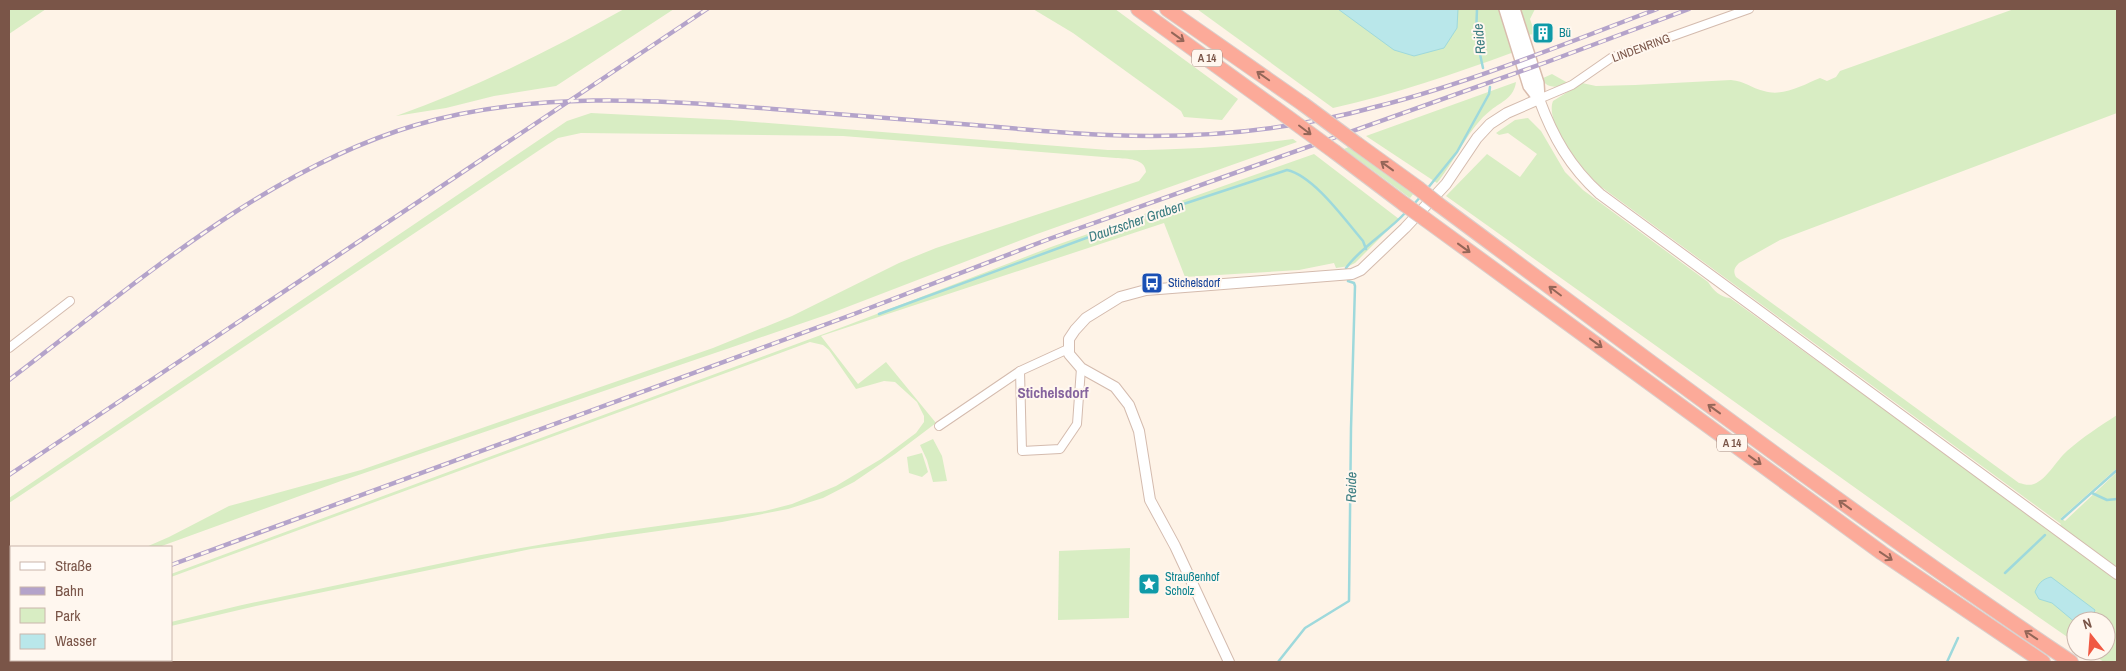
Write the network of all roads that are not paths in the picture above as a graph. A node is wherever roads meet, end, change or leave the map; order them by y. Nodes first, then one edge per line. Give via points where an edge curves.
1 (1138, 9) edge
2 (1168, 9) edge
3 (1504, 9) edge
4 (1514, 9) edge
5 (1749, 9) edge
6 (1539, 99) junction
7 (70, 301) dead end
8 (9, 348) edge
9 (1068, 349) junction
10 (1081, 368) junction
11 (1020, 371) junction
12 (939, 426) dead end
13 (2117, 574) edge
14 (1229, 662) edge
15 (2043, 662) edge
16 (2071, 662) edge

1 -> 15 highway, A 14, bridge via 1882,553
16 -> 2 highway, A 14, bridge via 1788,464 1418,188
3 - 6 main road via 1529,86
4 - 6 main road via 1538,83
5 - 6 street, LINDENRING via 1611,58 1572,85
6 - 9 street via 1490,124 1440,190 1361,270 1352,274 1146,290 1120,297 1086,318 1069,339
6 - 13 street via 1564,154 1600,194
7 - 8 street
9 - 10 street
9 - 11 street
10 - 11 street via 1077,424 1060,449 1022,451
10 - 14 street via 1114,387 1129,405 1139,431 1150,500
11 - 12 street

